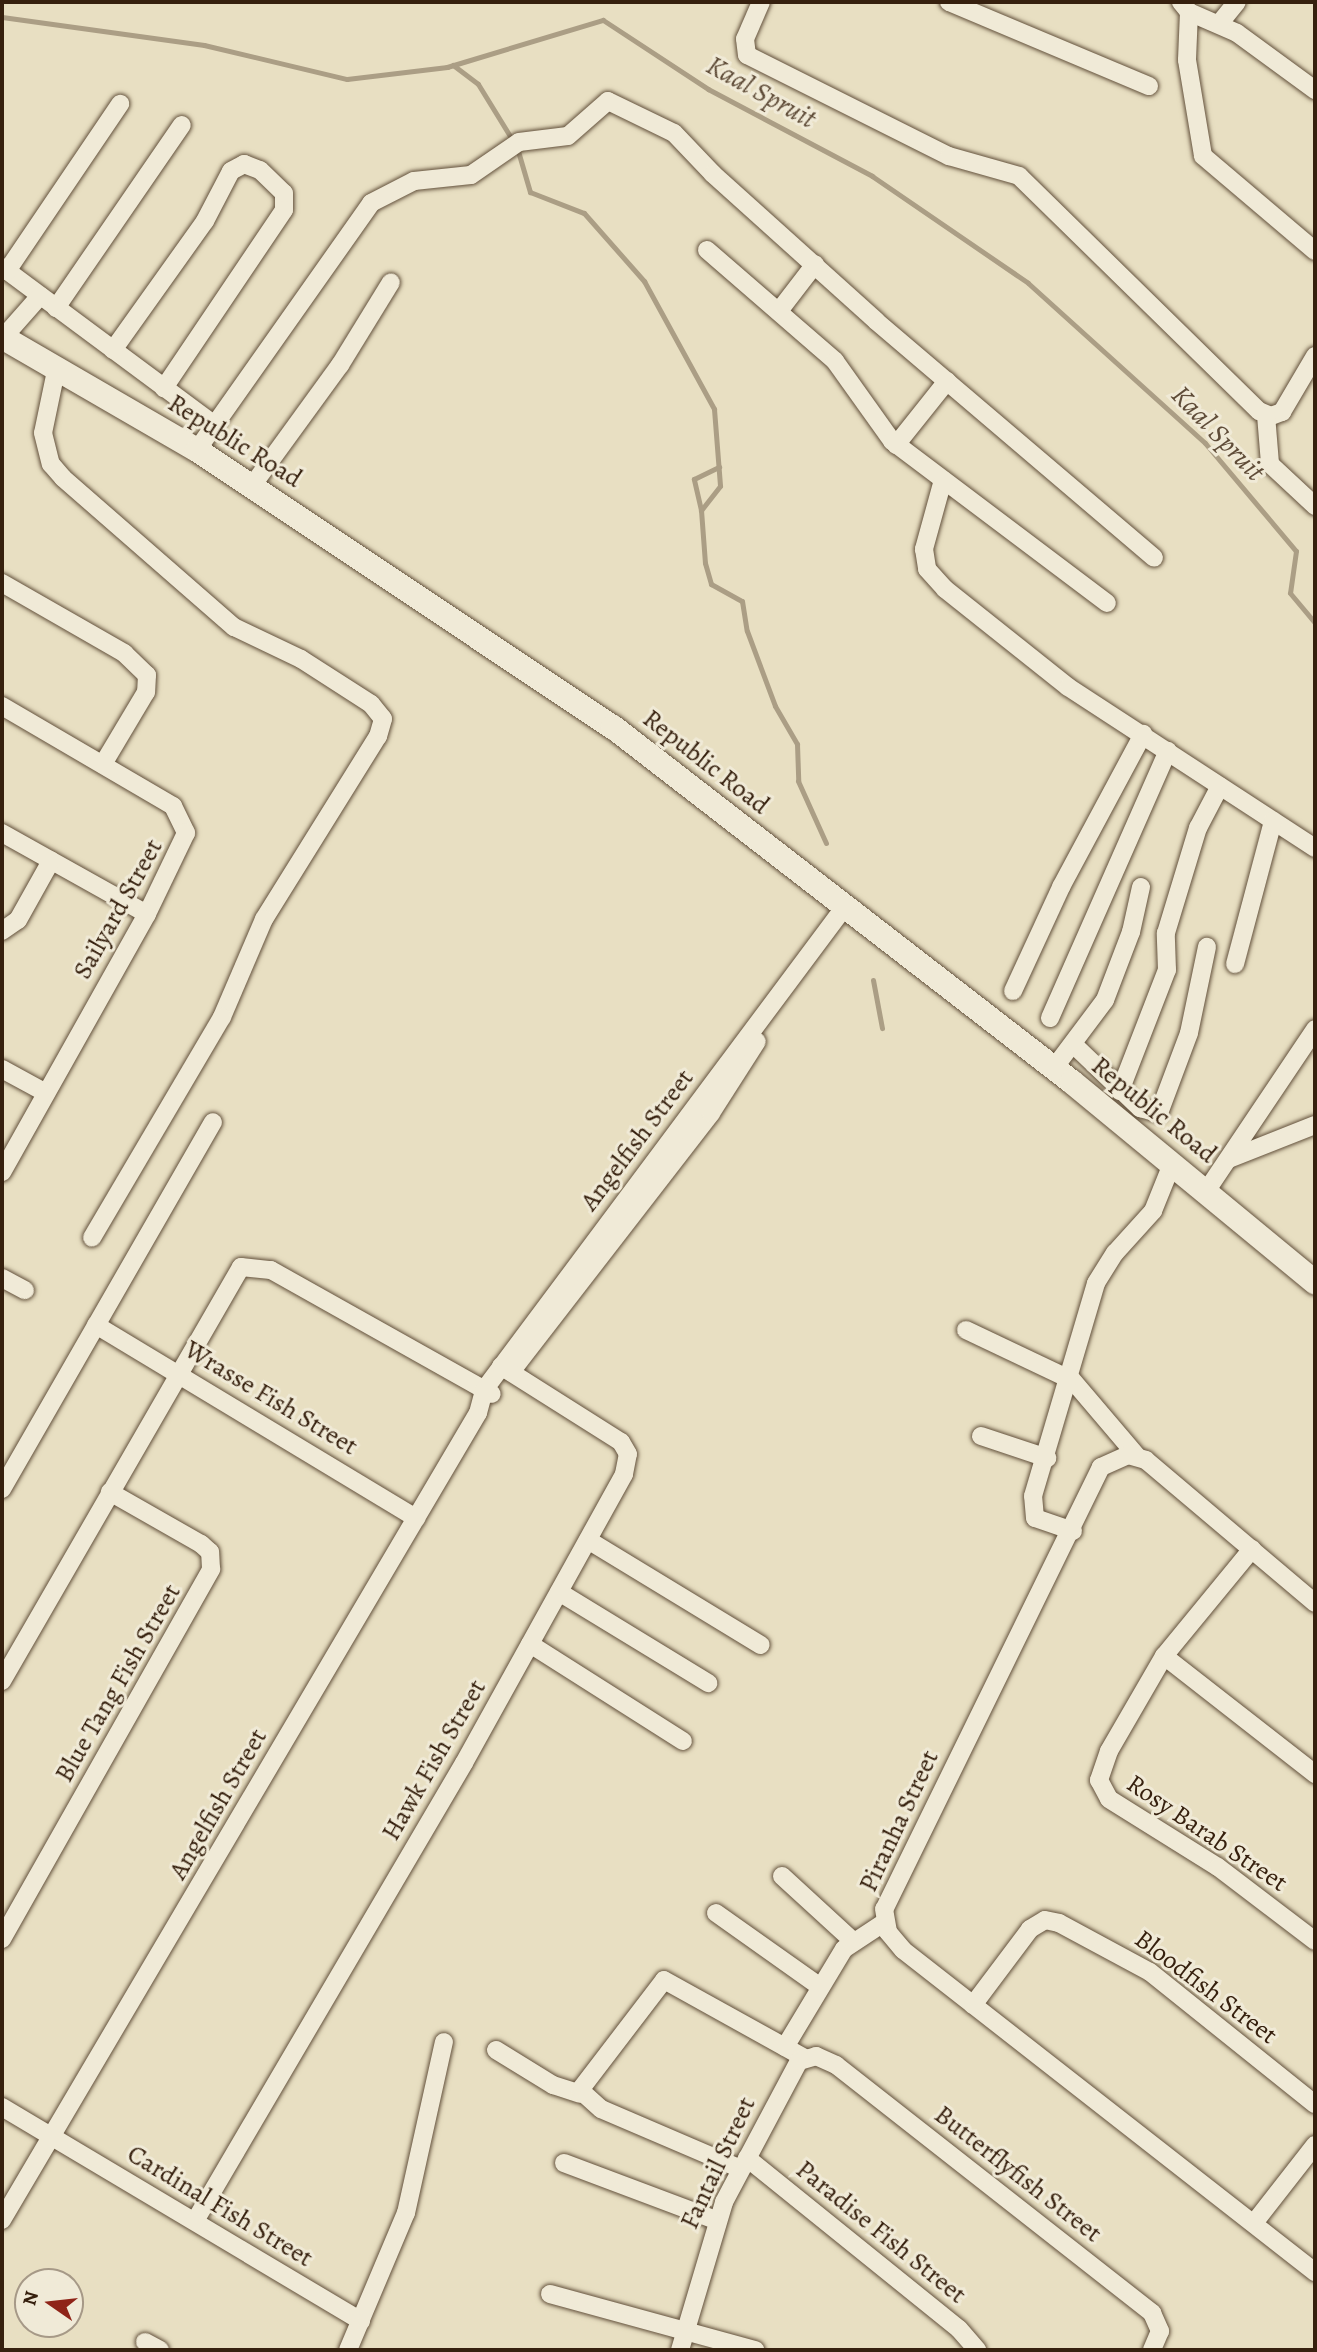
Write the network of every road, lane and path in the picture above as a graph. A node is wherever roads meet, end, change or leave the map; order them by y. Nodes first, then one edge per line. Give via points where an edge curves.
1 (761, 2) edge
2 (949, 2) edge
3 (1237, 2) edge
4 (1185, 7) edge
5 (1219, 24) junction
6 (1149, 86) dead end
7 (1315, 90) edge
8 (120, 104) dead end
9 (182, 125) dead end
10 (707, 250) dead end
11 (1315, 251) edge
12 (815, 264) junction
13 (4, 269) edge
14 (391, 282) dead end
15 (40, 296) junction
16 (55, 308) junction
17 (779, 311) junction
18 (8, 334) edge
19 (113, 351) junction
20 (1315, 356) edge
21 (57, 366) junction
22 (947, 381) junction
23 (164, 388) junction
24 (1266, 415) junction
25 (215, 425) junction
26 (896, 445) junction
27 (197, 450) junction
28 (943, 480) junction
29 (252, 485) junction
30 (1315, 506) edge
31 (1154, 558) dead end
32 (2, 583) edge
33 (1107, 603) dead end
34 (2, 706) edge
35 (1143, 734) junction
36 (1168, 751) junction
37 (103, 764) junction
38 (1220, 786) junction
39 (1273, 821) junction
40 (2, 833) edge
41 (1315, 848) edge
42 (51, 861) junction
43 (1140, 887) dead end
44 (850, 907) junction
45 (147, 914) junction
46 (2, 931) edge
47 (1207, 947) dead end
48 (1236, 964) dead end
49 (1013, 991) dead end
50 (1050, 1018) dead end
51 (1315, 1029) edge
52 (1073, 1044) junction
53 (1054, 1068) junction
54 (2, 1069) edge
55 (1120, 1091) junction
56 (47, 1093) junction
57 (213, 1122) dead end
58 (1315, 1125) edge
59 (1229, 1159) junction
60 (1172, 1164) junction
61 (2, 1172) edge
62 (1207, 1190) junction
63 (92, 1238) dead end
64 (2, 1278) edge
65 (1315, 1282) edge
66 (25, 1290) dead end
67 (96, 1325) junction
68 (966, 1331) dead end
69 (506, 1369) junction
70 (178, 1372) junction
71 (1068, 1377) junction
72 (490, 1393) junction
73 (981, 1436) dead end
74 (1136, 1455) junction
75 (1047, 1458) junction
76 (2, 1489) edge
77 (110, 1492) junction
78 (416, 1518) junction
79 (1073, 1531) junction
80 (588, 1540) junction
81 (1252, 1549) junction
82 (559, 1592) junction
83 (1315, 1603) edge
84 (530, 1644) junction
85 (761, 1645) dead end
86 (1164, 1656) junction
87 (2, 1681) edge
88 (708, 1683) dead end
89 (683, 1741) dead end
90 (1315, 1774) edge
91 (782, 1875) dead end
92 (716, 1913) dead end
93 (885, 1922) junction
94 (2, 1939) edge
95 (853, 1941) junction
96 (1315, 1941) edge
97 (819, 1986) junction
98 (974, 2005) junction
99 (444, 2042) dead end
100 (785, 2047) junction
101 (496, 2050) dead end
102 (810, 2057) junction
103 (580, 2094) junction
104 (1315, 2104) edge
105 (2, 2107) edge
106 (52, 2135) junction
107 (1315, 2145) edge
108 (564, 2163) dead end
109 (744, 2163) junction
110 (2, 2220) edge
111 (716, 2220) junction
112 (195, 2221) junction
113 (1254, 2223) junction
114 (1315, 2272) edge
115 (550, 2294) dead end
116 (361, 2321) junction
117 (685, 2329) junction
118 (348, 2350) edge
119 (680, 2350) edge
120 (755, 2350) edge
121 (977, 2350) edge
122 (1152, 2350) edge

1 - 24 street via 745,38 747,55 960,161 1019,176
2 - 6 street
3 - 5 street
4 - 5 street
4 - 11 street via 1187,60 1203,156
5 - 7 street
8 - 13 street
9 - 16 street
10 - 17 street
12 - 17 street
12 - 22 street
12 - 25 street via 674,133 604,101 568,135 519,142 471,175 414,181 371,202
13 - 15 street
14 - 29 street via 340,365
15 - 16 street
15 - 18 street
16 - 19 street
17 - 26 street via 835,362
18 - 21 street, Republic Road
19 - 23 street
19 - 23 street via 205,221 231,171 244,164 260,170 284,193 284,210
20 - 24 street via 1283,412
21 - 27 street, Republic Road
21 - 63 street via 43,433 51,464 63,478 234,627 302,659 371,704 383,719 378,736 259,927 222,1017
22 - 26 street
22 - 31 street
23 - 25 street
24 - 30 street via 1270,464
25 - 27 street
26 - 28 street
27 - 29 street, Republic Road
28 - 33 street
28 - 35 street via 923,549 934,578 1068,687
29 - 44 street, Republic Road via 613,727
32 - 37 street via 124,653 147,675 146,692
34 - 37 street, Sailyard Street
35 - 36 street
35 - 49 street via 1061,887
36 - 38 street
36 - 50 street
37 - 45 street, Sailyard Street via 173,806 183,822 185,841
38 - 39 street
38 - 55 street via 1198,828 1166,933 1167,970
39 - 41 street
39 - 48 street
40 - 42 street
42 - 45 street
42 - 46 street via 18,920
43 - 52 street via 1116,976
44 - 53 street, Republic Road
44 - 69 street, Angelfish Street via 711,1113
45 - 56 street, Sailyard Street
47 - 55 street via 1189,1033 1161,1111 1149,1114
51 - 59 street
52 - 53 street
52 - 55 street
53 - 60 street, Republic Road
54 - 56 street
56 - 61 street, Sailyard Street
57 - 67 street
58 - 59 street
59 - 62 street
60 - 62 street, Republic Road
60 - 71 street via 1147,1222 1104,1266
62 - 65 street, Republic Road
64 - 66 street
67 - 70 street, Wrasse Fish Street
67 - 76 street
68 - 71 street
69 - 72 street, Angelfish Street
69 - 80 street, Hawk Fish Street via 625,1448 624,1474
70 - 72 street via 241,1267 257,1265
70 - 77 street
70 - 78 street, Wrasse Fish Street
71 - 74 street
71 - 75 street
72 - 78 street, Angelfish Street
73 - 75 street
74 - 79 street, Piranha Street via 1101,1466
74 - 81 street
75 - 79 street via 1032,1514
77 - 87 street
77 - 94 street, Blue Tang Fish Street via 201,1544 210,1552 211,1569
78 - 106 street, Angelfish Street
79 - 93 street, Piranha Street via 888,1892
80 - 82 street, Hawk Fish Street
80 - 85 street
81 - 83 street
81 - 86 street, Rosy Barab Street
82 - 84 street, Hawk Fish Street
82 - 88 street
84 - 89 street
84 - 112 street, Hawk Fish Street
86 - 90 street
86 - 96 street, Rosy Barab Street via 1109,1751 1099,1780 1103,1794 1218,1867
91 - 95 street
92 - 97 street
93 - 95 street
93 - 98 street, Piranha Street via 903,1950
95 - 97 street
97 - 100 street
98 - 104 street, Bloodfish Street via 1030,1929 1045,1920 1059,1923 1150,1972
98 - 113 street, Piranha Street
99 - 116 street via 412,2192
100 - 102 street, Butterflyfish Street
100 - 103 street, Butterflyfish Street via 664,1980
101 - 103 street, Paradise Fish Street via 552,2085
102 - 109 street, Fantail Street
102 - 122 street, Butterflyfish Street via 836,2065 1152,2313 1160,2331
103 - 109 street, Paradise Fish Street via 601,2109
105 - 106 street
106 - 110 street, Angelfish Street
106 - 112 street, Cardinal Fish Street
107 - 113 street
108 - 111 street
109 - 111 street, Fantail Street
109 - 121 street, Paradise Fish Street via 959,2329
111 - 117 street, Fantail Street
112 - 116 street, Cardinal Fish Street
113 - 114 street, Piranha Street
115 - 117 street
116 - 118 street
117 - 119 street, Fantail Street
117 - 120 street

